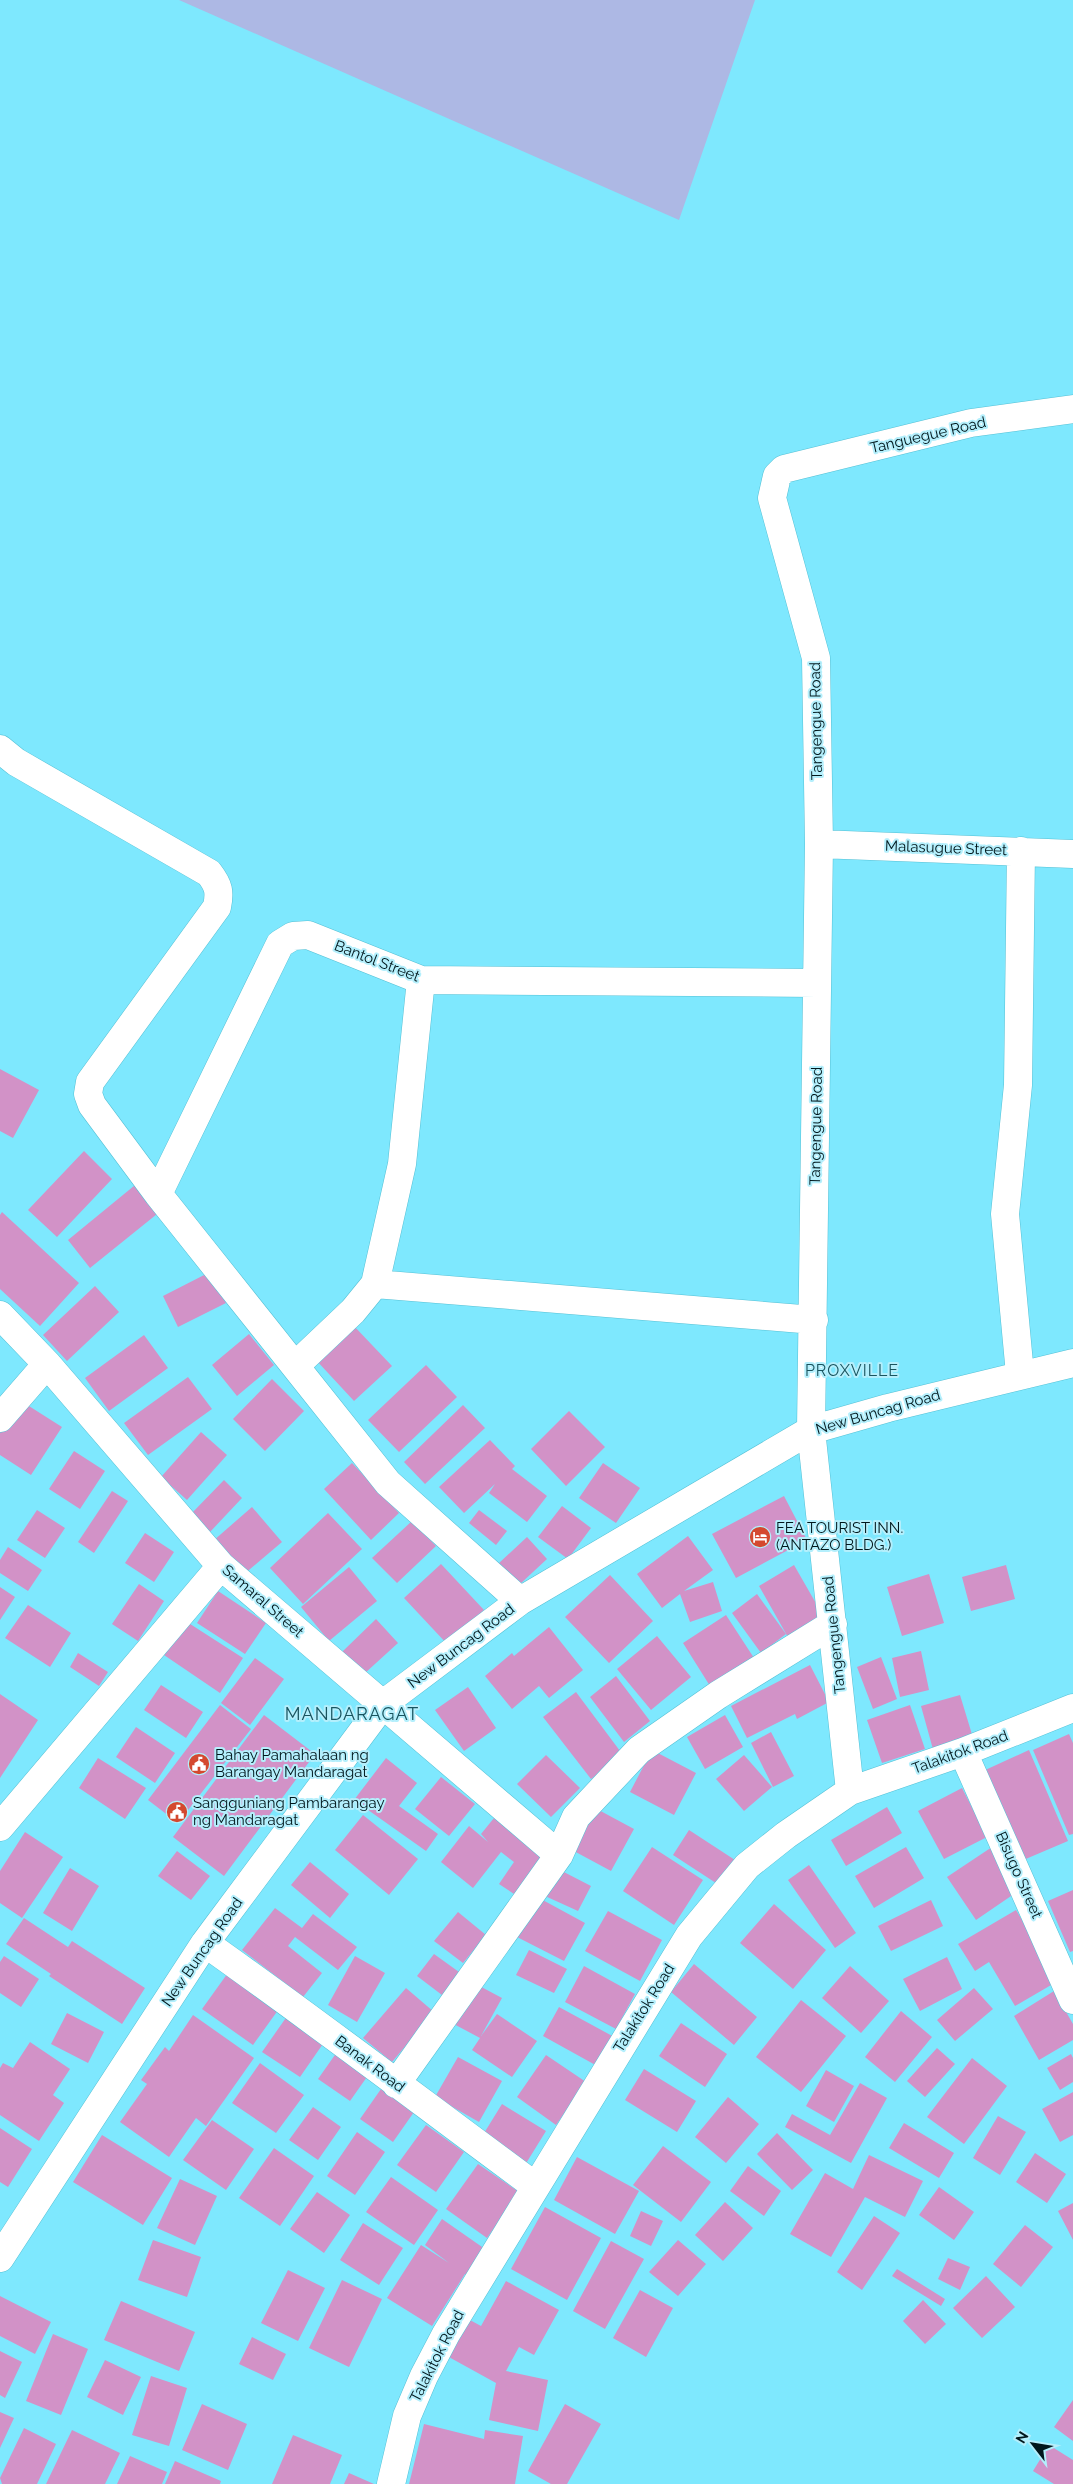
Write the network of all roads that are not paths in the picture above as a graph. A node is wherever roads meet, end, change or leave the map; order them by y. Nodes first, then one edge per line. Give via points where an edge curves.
1 (1073, 409) edge
2 (784, 469) joint
3 (0, 749) edge
4 (819, 844) junction
5 (1021, 851) junction
6 (1073, 854) edge
7 (421, 980) junction
8 (817, 983) junction
9 (158, 1194) junction
10 (375, 1284) junction
11 (0, 1315) edge
12 (814, 1320) junction
13 (1073, 1363) edge
14 (47, 1364) junction
15 (295, 1366) junction
16 (1020, 1374) junction
17 (0, 1418) edge
18 (811, 1430) junction
19 (221, 1566) junction
20 (520, 1601) junction
21 (834, 1624) junction
22 (383, 1704) junction
23 (1073, 1708) edge
24 (963, 1752) junction
25 (850, 1791) junction
26 (0, 1827) edge
27 (559, 1855) junction
28 (205, 1943) junction
29 (1073, 2000) edge
30 (396, 2084) junction
31 (535, 2186) junction
32 (0, 2258) edge
33 (391, 2484) edge

1 - 2 street, Tanguegue Road via 971,423
2 - 4 street, Tangengue Road via 777,476 772,498 816,658
3 - 9 street via 16,762 209,873 220,892 217,907 90,1082 88,1094 92,1105
4 - 5 street, Malasugue Street
4 - 8 street, Tangengue Road
5 - 6 street, Malasugue Street
5 - 16 street via 1018,1085 1005,1214
7 - 8 street, Bantol Street
7 - 9 street, Bantol Street via 308,934 293,936 280,944
7 - 10 street via 402,1164
8 - 12 street, Tangengue Road
9 - 15 street
10 - 12 street
10 - 15 street via 353,1311
11 - 14 street, Samaral Street
12 - 18 street, Tangengue Road
13 - 16 street, New Buncag Road
14 - 17 street
14 - 19 street, Samaral Street
15 - 20 street via 388,1483
16 - 18 street, New Buncag Road
18 - 20 street, New Buncag Road
18 - 21 street, Tangengue Road
19 - 22 street, Samaral Street
19 - 26 street
20 - 22 street, New Buncag Road
21 - 25 street, Tangengue Road
21 - 27 street via 718,1696 640,1750 576,1817
22 - 27 street, Samaral Street
22 - 28 street, New Buncag Road
23 - 24 street, Talakitok Road
24 - 25 street, Talakitok Road
24 - 29 street, Bisugo Street
25 - 31 street, Talakitok Road via 747,1866 689,1936
27 - 30 street
28 - 30 street, Banak Road
28 - 32 street, New Buncag Road
30 - 31 street, Banak Road
31 - 33 street, Talakitok Road via 424,2376 407,2416

